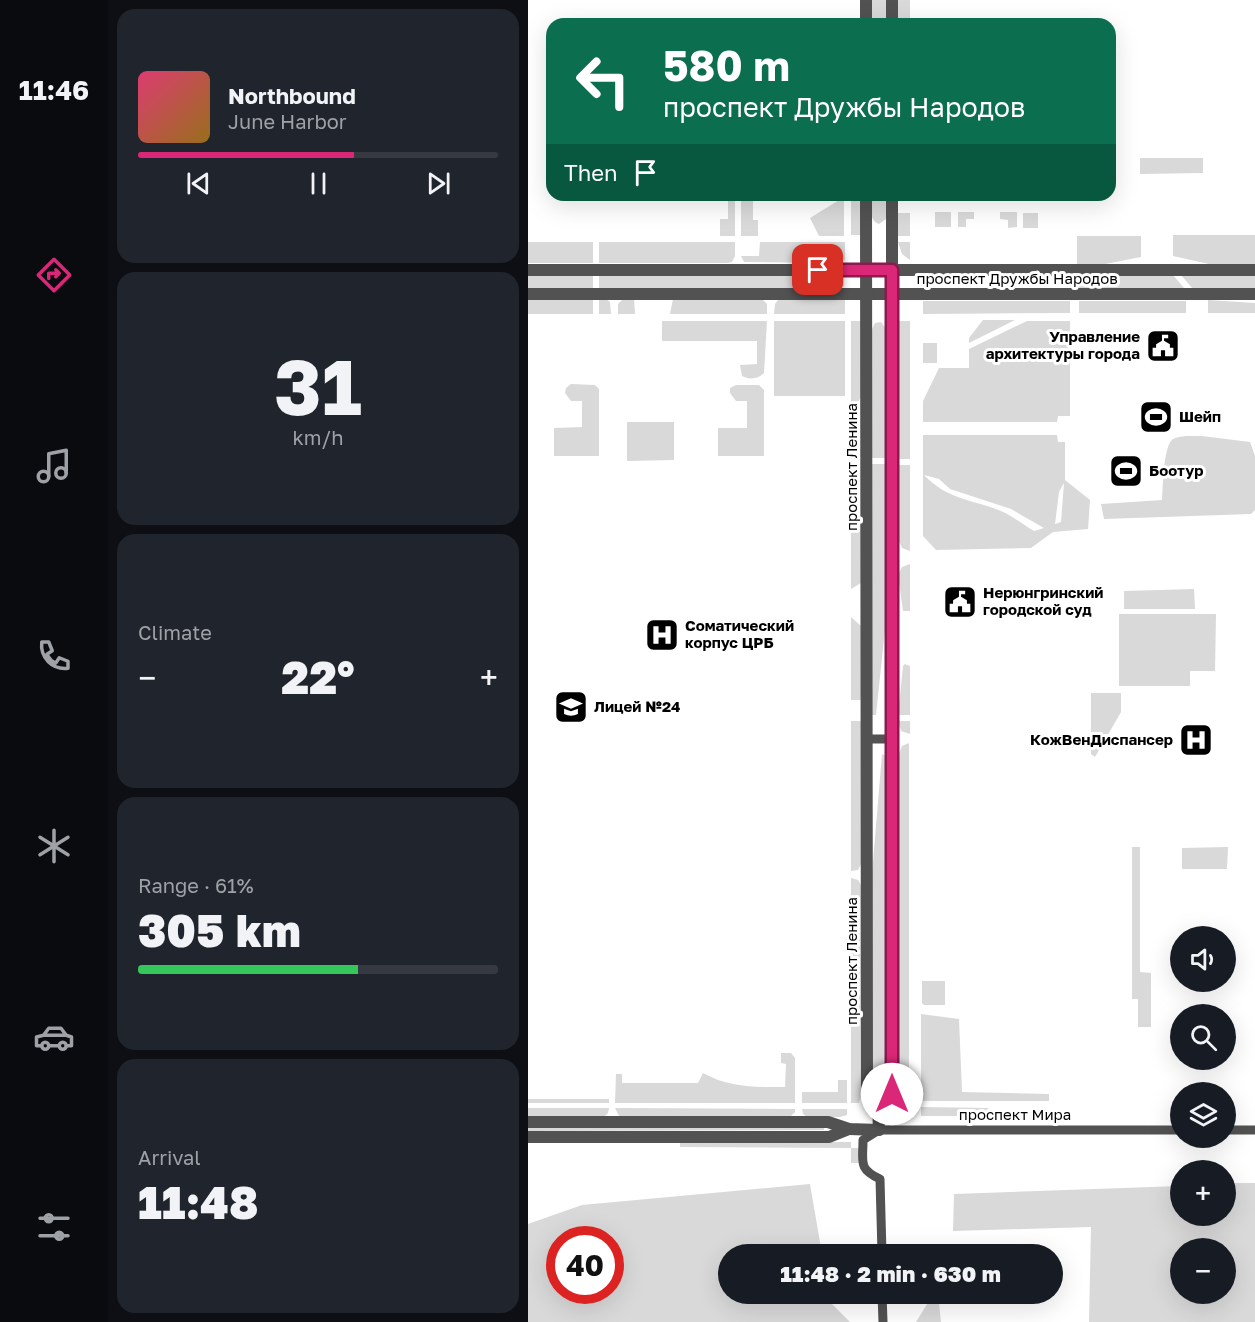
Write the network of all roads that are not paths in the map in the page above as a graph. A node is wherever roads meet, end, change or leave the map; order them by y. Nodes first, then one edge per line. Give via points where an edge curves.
1 (866, 0) edge
2 (892, 0) edge
3 (866, 18) edge
4 (892, 18) edge
5 (866, 201) edge
6 (892, 201) edge
7 (528, 270) edge
8 (866, 270) junction
9 (892, 270) junction
10 (1255, 270) edge
11 (528, 294) edge
12 (867, 294) junction
13 (892, 294) junction
14 (1255, 294) edge
15 (867, 739) junction
16 (892, 739) junction
17 (878, 1106) junction
18 (528, 1122) edge
19 (849, 1129) junction
20 (879, 1130) junction
21 (1170, 1130) edge
22 (1236, 1130) edge
23 (1255, 1130) edge
24 (528, 1137) edge
25 (882, 1244) edge
26 (882, 1304) edge
27 (883, 1322) edge

1 - 3 street
2 - 4 street
5 - 8 street, проспект Ленина
6 - 9 street
7 - 8 street, проспект Дружбы Народов
8 - 9 street, проспект Дружбы Народов
8 - 12 street, проспект Ленина
9 - 10 street, проспект Дружбы Народов
9 - 13 street
11 - 12 street, проспект Дружбы Народов
12 - 13 street, проспект Дружбы Народов
12 - 15 street, проспект Ленина
13 - 14 street, проспект Дружбы Народов
13 - 16 street
15 - 16 street
15 - 17 street, проспект Ленина via 867,1094
16 - 17 street via 892,1094
17 - 20 street, проспект Ленина
18 - 19 street, проспект Мира via 828,1122
19 - 20 street, проспект Мира
19 - 24 street, проспект Мира via 829,1137
20 - 21 street, проспект Мира
20 - 25 street via 863,1140 863,1167 880,1179
22 - 23 street
26 - 27 street

